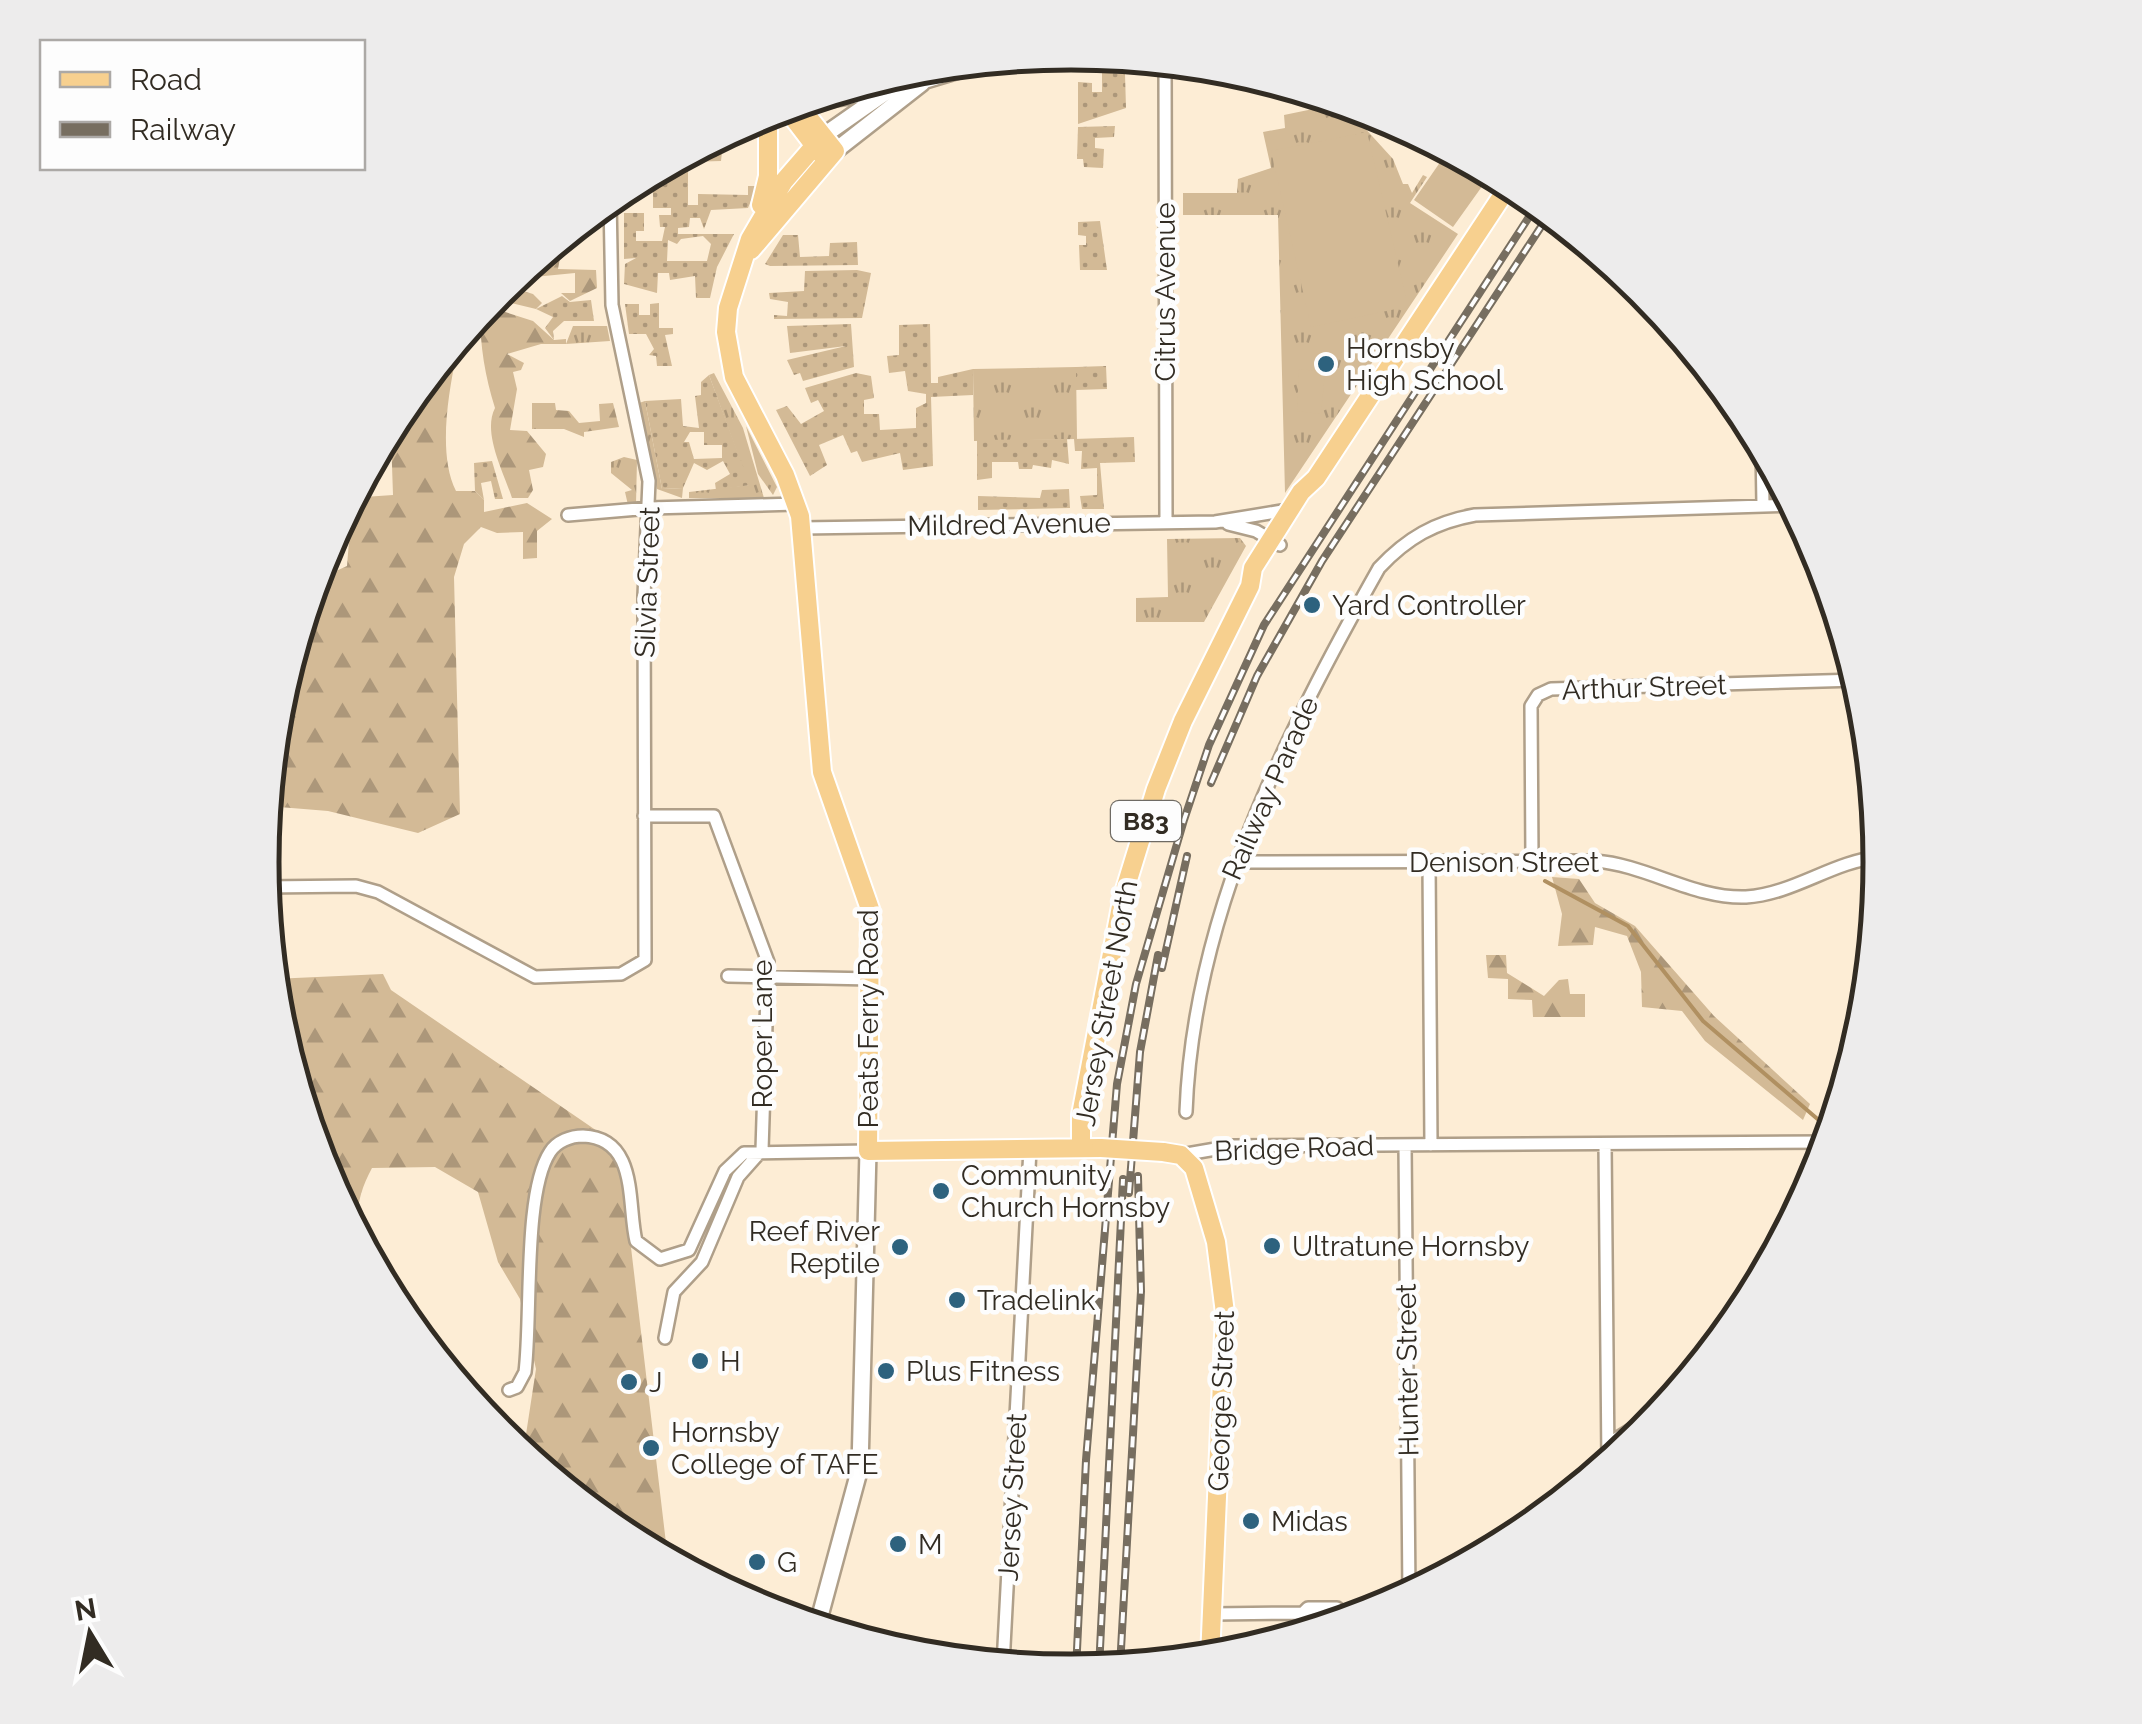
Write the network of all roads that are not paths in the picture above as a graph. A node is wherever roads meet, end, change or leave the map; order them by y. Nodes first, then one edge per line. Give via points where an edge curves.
1 (1166, 76) edge
2 (909, 87) edge
3 (890, 91) edge
4 (805, 116) edge
5 (797, 119) edge
6 (768, 130) edge
7 (825, 148) junction
8 (1501, 197) edge
9 (610, 218) edge
10 (748, 246) junction
11 (1762, 476) edge
12 (1316, 478) junction
13 (796, 504) junction
14 (1762, 506) junction
15 (1778, 506) edge
16 (650, 508) junction
17 (1288, 510) junction
18 (568, 516) dead end
19 (1166, 522) junction
20 (1215, 522) junction
21 (802, 528) junction
22 (1275, 542) junction
23 (1842, 680) edge
24 (644, 816) junction
25 (1532, 860) junction
26 (1236, 862) junction
27 (1429, 862) junction
28 (1863, 862) edge
29 (280, 887) edge
30 (728, 976) dead end
31 (768, 977) junction
32 (872, 979) junction
33 (1186, 1112) dead end
34 (1812, 1142) edge
35 (1605, 1144) junction
36 (1405, 1145) junction
37 (1431, 1145) junction
38 (1081, 1146) junction
39 (1030, 1149) junction
40 (762, 1150) junction
41 (868, 1151) junction
42 (1172, 1153) junction
43 (665, 1338) dead end
44 (509, 1390) dead end
45 (1608, 1444) edge
46 (1409, 1578) edge
47 (1337, 1608) edge
48 (820, 1613) edge
49 (1212, 1614) junction
50 (1211, 1641) edge
51 (1004, 1651) edge

1 - 19 street, Citrus Avenue
2 - 7 main road, Peats Ferry Road
3 - 7 main road, Peats Ferry Road via 860,107
4 - 7 main road
5 - 7 main road
6 - 10 main road via 768,176
7 - 10 main road, Peats Ferry Road via 784,181
8 - 12 main road, Jersey Street North / B83
9 - 16 street, Silvia Street via 612,305 645,453
10 - 13 main road, Peats Ferry Road via 728,308 728,357
11 - 14 street
12 - 17 main road, Jersey Street North / B83
12 - 22 main road, Jersey Street North / B83 via 1310,497
13 - 16 street
13 - 21 main road, Peats Ferry Road
14 - 15 street, Railway Parade
14 - 26 street, Railway Parade via 1510,512 1452,519 1411,538 1379,568 1314,687
16 - 18 street
16 - 24 street, Silvia Street via 644,551
17 - 20 street, Mildred Avenue
17 - 22 main road, Jersey Street North / B83
19 - 20 street, Mildred Avenue
19 - 21 street, Mildred Avenue
20 - 22 street, Mildred Avenue
21 - 32 main road, Peats Ferry Road via 822,772 868,898
22 - 38 main road, Jersey Street North / B83 via 1183,721 1132,864 1096,1025
23 - 25 street, Arthur Street via 1550,689 1538,695 1531,706
24 - 29 street, Silvia Street via 646,960 621,974 535,977 378,892
24 - 31 street, Roper Lane via 714,816
25 - 27 street, Denison Street
25 - 28 street, Denison Street via 1628,863 1698,890 1748,896
26 - 27 street, Denison Street
26 - 33 street, Railway Parade via 1219,908
27 - 37 street
30 - 31 street
31 - 32 street
31 - 40 street, Roper Lane
32 - 41 main road, Peats Ferry Road
34 - 35 street, Bridge Road
35 - 37 street, Bridge Road
35 - 45 street
36 - 37 street, Bridge Road
36 - 42 street, Bridge Road
36 - 46 street, Hunter Street
38 - 39 main road, Bridge Road
38 - 42 main road, Bridge Road, bridge
39 - 41 main road, Bridge Road
39 - 51 street, Jersey Street
40 - 41 street, Bridge Road
40 - 43 street via 738,1177 702,1262 674,1292
40 - 44 street via 731,1162 689,1250 660,1260 636,1241 621,1158 591,1137 554,1146 534,1225 526,1372
41 - 48 main road, Peats Ferry Road via 860,1459
42 - 49 main road, George Street via 1194,1168 1204,1196 1226,1313
47 - 49 street
49 - 50 main road, George Street

